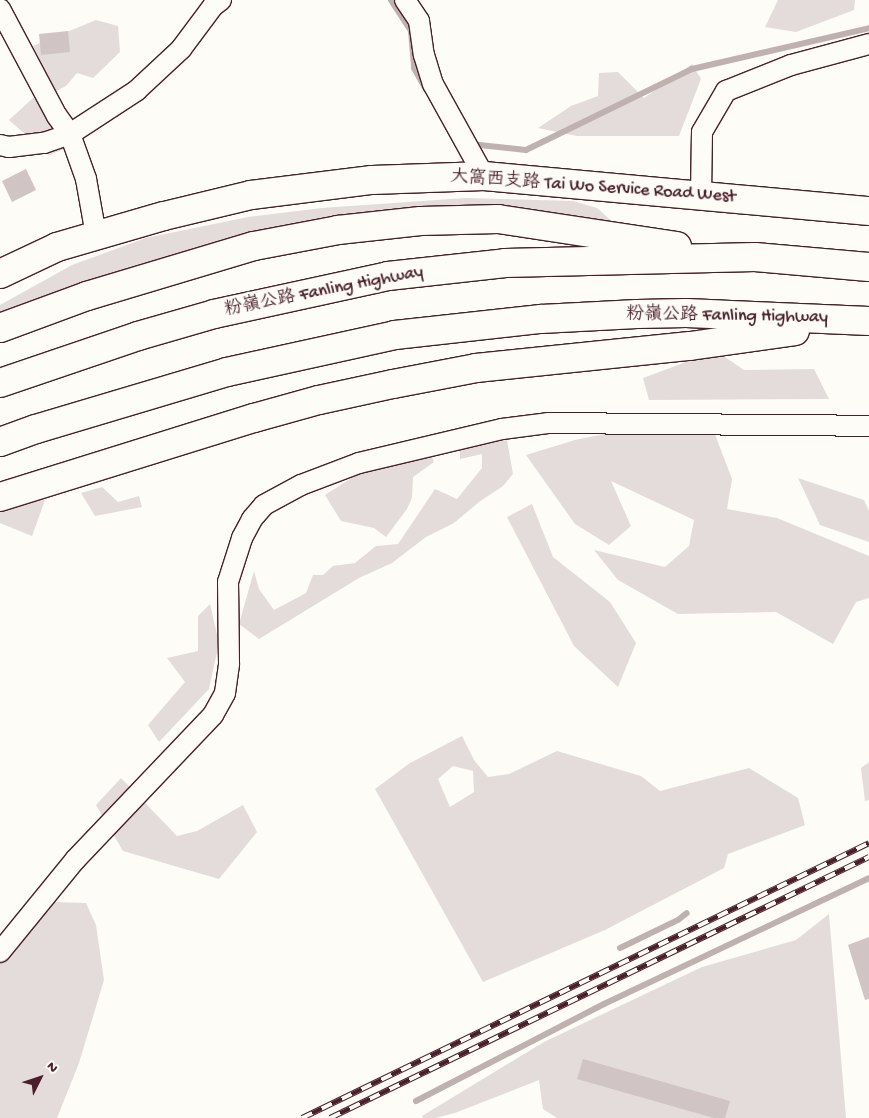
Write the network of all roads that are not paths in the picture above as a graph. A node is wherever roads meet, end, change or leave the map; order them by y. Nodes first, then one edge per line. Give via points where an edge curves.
1 (221, 0) edge
2 (405, 0) edge
3 (0, 9) edge
4 (869, 44) edge
5 (70, 134) junction
6 (0, 145) edge
7 (479, 165) junction
8 (701, 194) junction
9 (869, 211) edge
10 (98, 234) junction
11 (755, 257) junction
12 (869, 267) edge
13 (0, 274) edge
14 (865, 321) edge
15 (0, 328) edge
16 (0, 383) edge
17 (869, 426) edge
18 (0, 442) edge
19 (0, 497) edge
20 (0, 952) edge

1 - 5 street via 181,49 136,91
2 - 7 street via 419,21 433,84
3 - 5 street via 57,116
4 - 8 street via 791,65 726,91 702,132
5 - 6 street via 44,143
5 - 10 street via 86,179
7 - 8 main road, 大窩西支路 Tai Wo Service Road West
7 - 10 main road, 大窩西支路 Tai Wo Service Road West via 251,195
8 - 9 main road, 大窩西支路 Tai Wo Service Road West
10 - 13 main road, 大窩西支路 Tai Wo Service Road West via 57,247
11 - 12 main road, 粉嶺公路 Fanling Highway
11 - 15 main road via 498,219 422,221 338,230 254,246 87,296
11 - 16 main road, 粉嶺公路 Fanling Highway via 505,263 388,276 214,314
14 - 18 main road, 粉嶺公路 Fanling Highway via 686,313 637,314 541,319 395,335 227,372
14 - 19 main road via 690,346 476,368 393,384 254,418
17 - 20 street via 548,423 502,428 359,463 301,485 264,505 242,538 228,582 229,663 225,693 213,715 75,860

